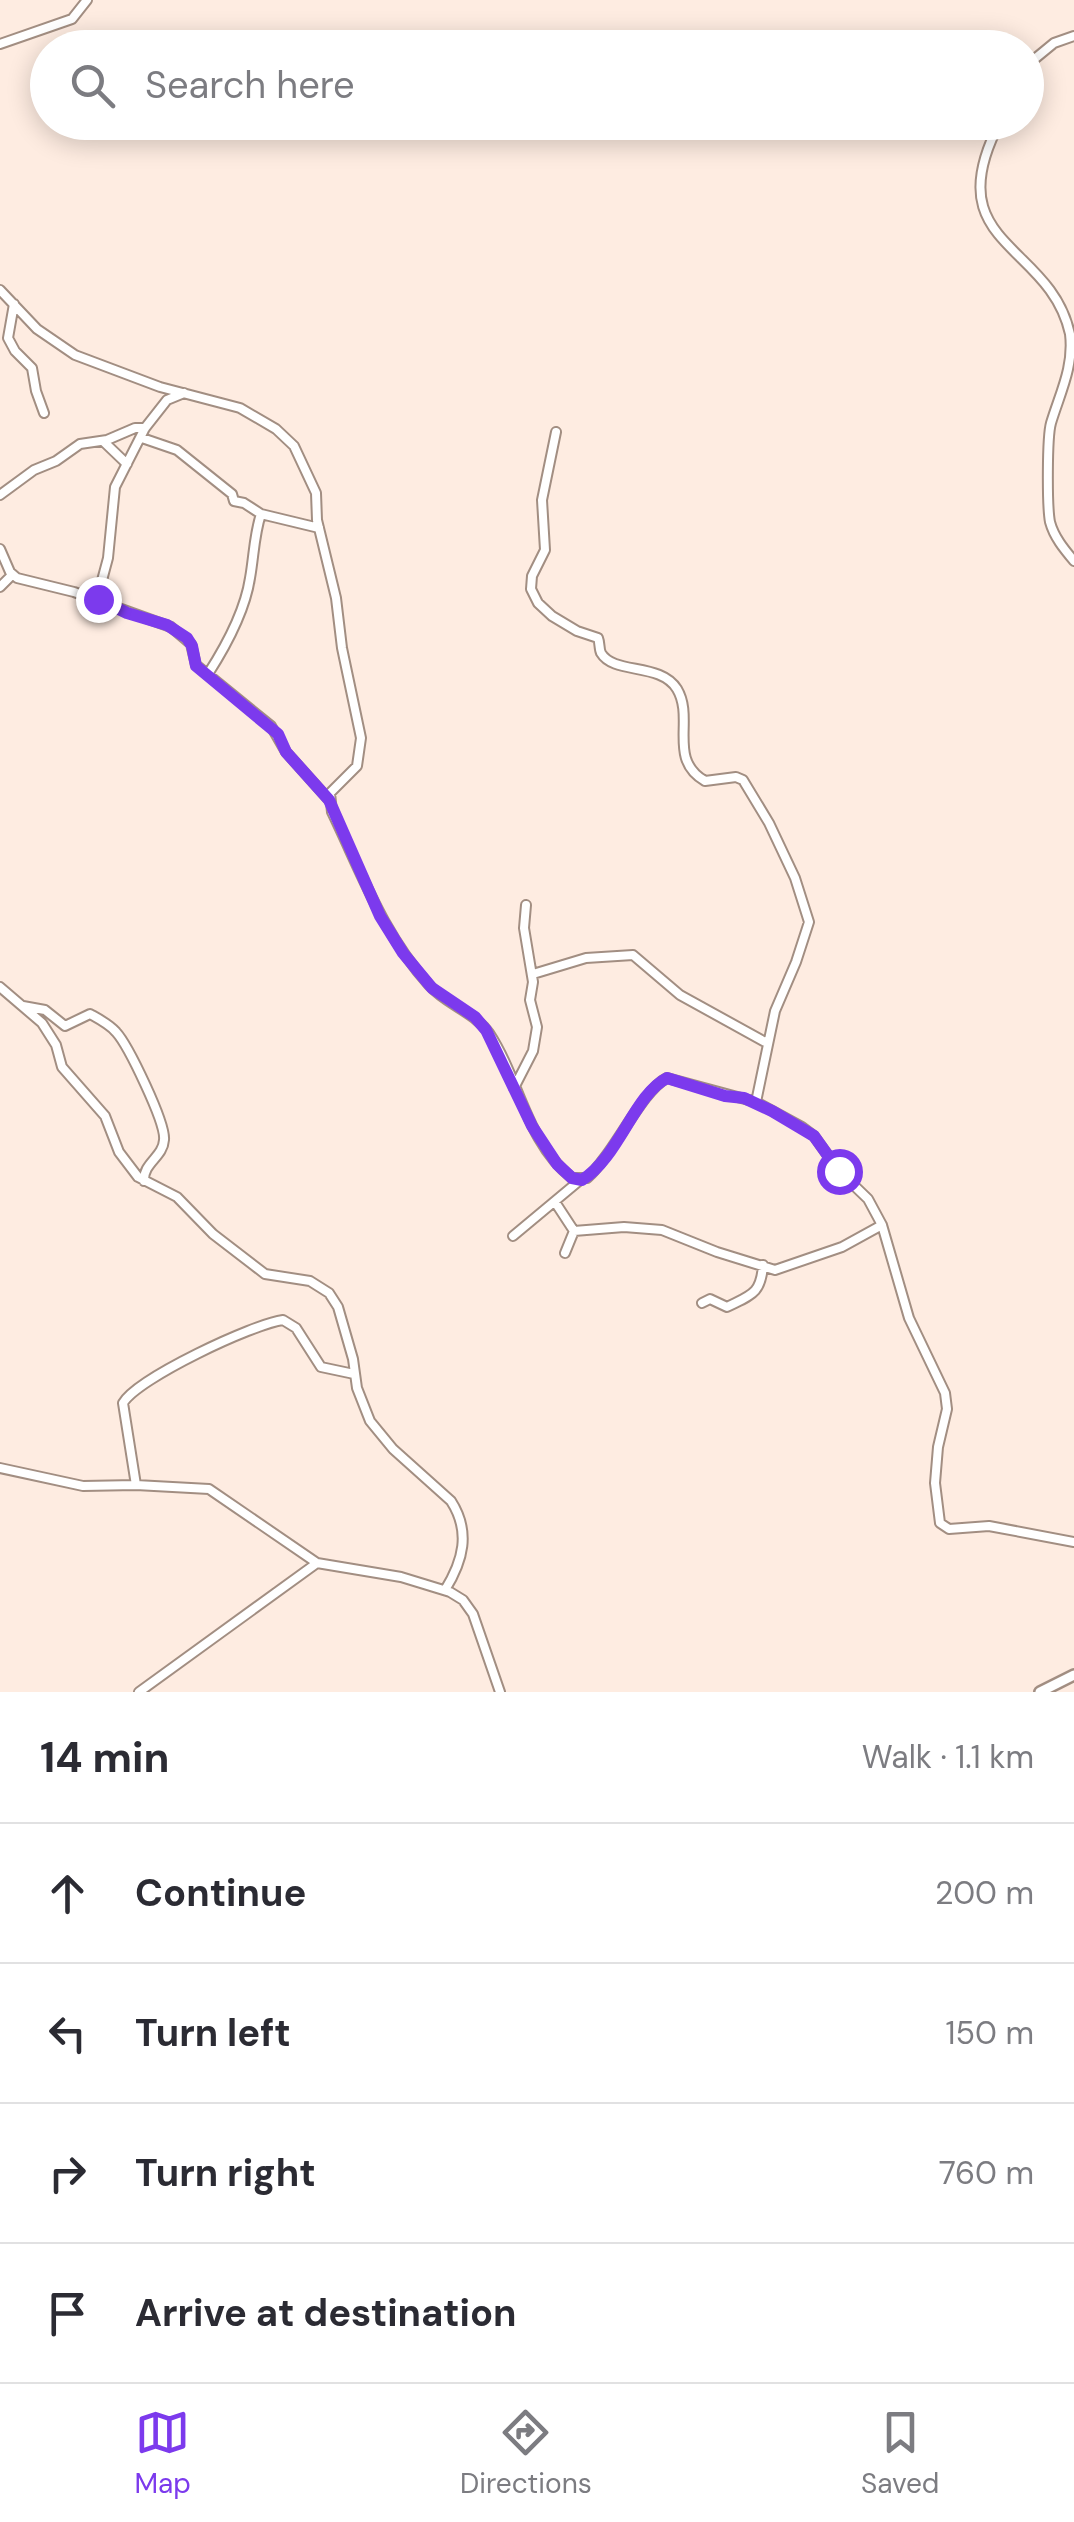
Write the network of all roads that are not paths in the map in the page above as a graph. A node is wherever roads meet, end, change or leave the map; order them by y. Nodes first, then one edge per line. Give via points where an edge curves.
1 (86, 0) edge
2 (34, 30) edge
3 (30, 31) edge
4 (1074, 36) edge
5 (0, 44) edge
6 (1044, 51) edge
7 (992, 140) edge
8 (0, 290) edge
9 (14, 304) junction
10 (184, 393) junction
11 (44, 414) dead end
12 (556, 432) dead end
13 (143, 433) junction
14 (103, 441) junction
15 (126, 464) junction
16 (0, 495) edge
17 (261, 514) junction
18 (319, 528) junction
19 (0, 549) edge
20 (1074, 561) edge
21 (12, 575) junction
22 (0, 587) edge
23 (98, 599) junction
24 (208, 674) junction
25 (329, 800) junction
26 (526, 906) dead end
27 (533, 974) junction
28 (0, 986) edge
29 (20, 1006) junction
30 (767, 1044) junction
31 (514, 1088) junction
32 (756, 1102) junction
33 (578, 1180) junction
34 (144, 1181) junction
35 (554, 1202) junction
36 (882, 1225) junction
37 (574, 1231) junction
38 (513, 1236) dead end
39 (565, 1253) dead end
40 (763, 1265) junction
41 (702, 1303) dead end
42 (354, 1374) junction
43 (0, 1468) edge
44 (136, 1485) junction
45 (1074, 1542) edge
46 (317, 1563) junction
47 (445, 1590) junction
48 (1074, 1676) edge
49 (139, 1692) edge
50 (500, 1692) edge
51 (1040, 1692) edge

1 - 2 street via 72,19
3 - 5 street
4 - 6 street
7 - 20 street via 982,196 988,221 1052,293 1071,338 1070,370 1048,442 1050,522
8 - 9 street
9 - 10 street via 75,355
9 - 11 street via 9,342 32,368
10 - 13 street via 167,400
10 - 18 street via 248,412 288,439 314,487
12 - 30 street via 542,500 545,550 531,580 536,599 564,624 598,638 606,658 671,682 681,698 689,765 705,781 743,780 798,885 808,928
13 - 14 street via 135,428
13 - 15 street
13 - 17 street via 177,450 232,500
14 - 15 street
14 - 16 street via 74,447
15 - 23 street via 113,492
17 - 18 street
17 - 24 street via 250,582 228,643
18 - 25 street via 361,738 357,766
19 - 21 street
21 - 22 street
21 - 23 street
23 - 24 street via 171,627 189,641 194,663
24 - 25 street via 271,726
25 - 31 street via 386,928 432,988 486,1030
26 - 27 street
27 - 30 street via 586,958 633,955 680,996
27 - 31 street via 533,1051
28 - 29 street
29 - 34 street via 42,1023 62,1067 104,1116 124,1160
29 - 34 street via 45,1010 66,1026 90,1014 116,1031 165,1138
30 - 32 street
31 - 33 street via 557,1164
32 - 33 street via 664,1079 592,1174
32 - 36 street via 814,1136
33 - 35 street
34 - 42 street via 176,1196 265,1274 324,1288 338,1307
35 - 37 street
35 - 38 street
36 - 40 street via 794,1266
36 - 45 street via 910,1318 947,1401 936,1466 940,1523
37 - 39 street
37 - 40 street via 657,1228
40 - 41 street via 754,1293 730,1306 710,1298
42 - 44 street via 321,1367 296,1328 283,1320 184,1361 122,1402
42 - 47 street via 362,1404 384,1439 457,1512 462,1556
43 - 44 street via 83,1486
44 - 46 street via 216,1492
46 - 47 street
46 - 49 street
47 - 50 street via 473,1614
48 - 51 street

